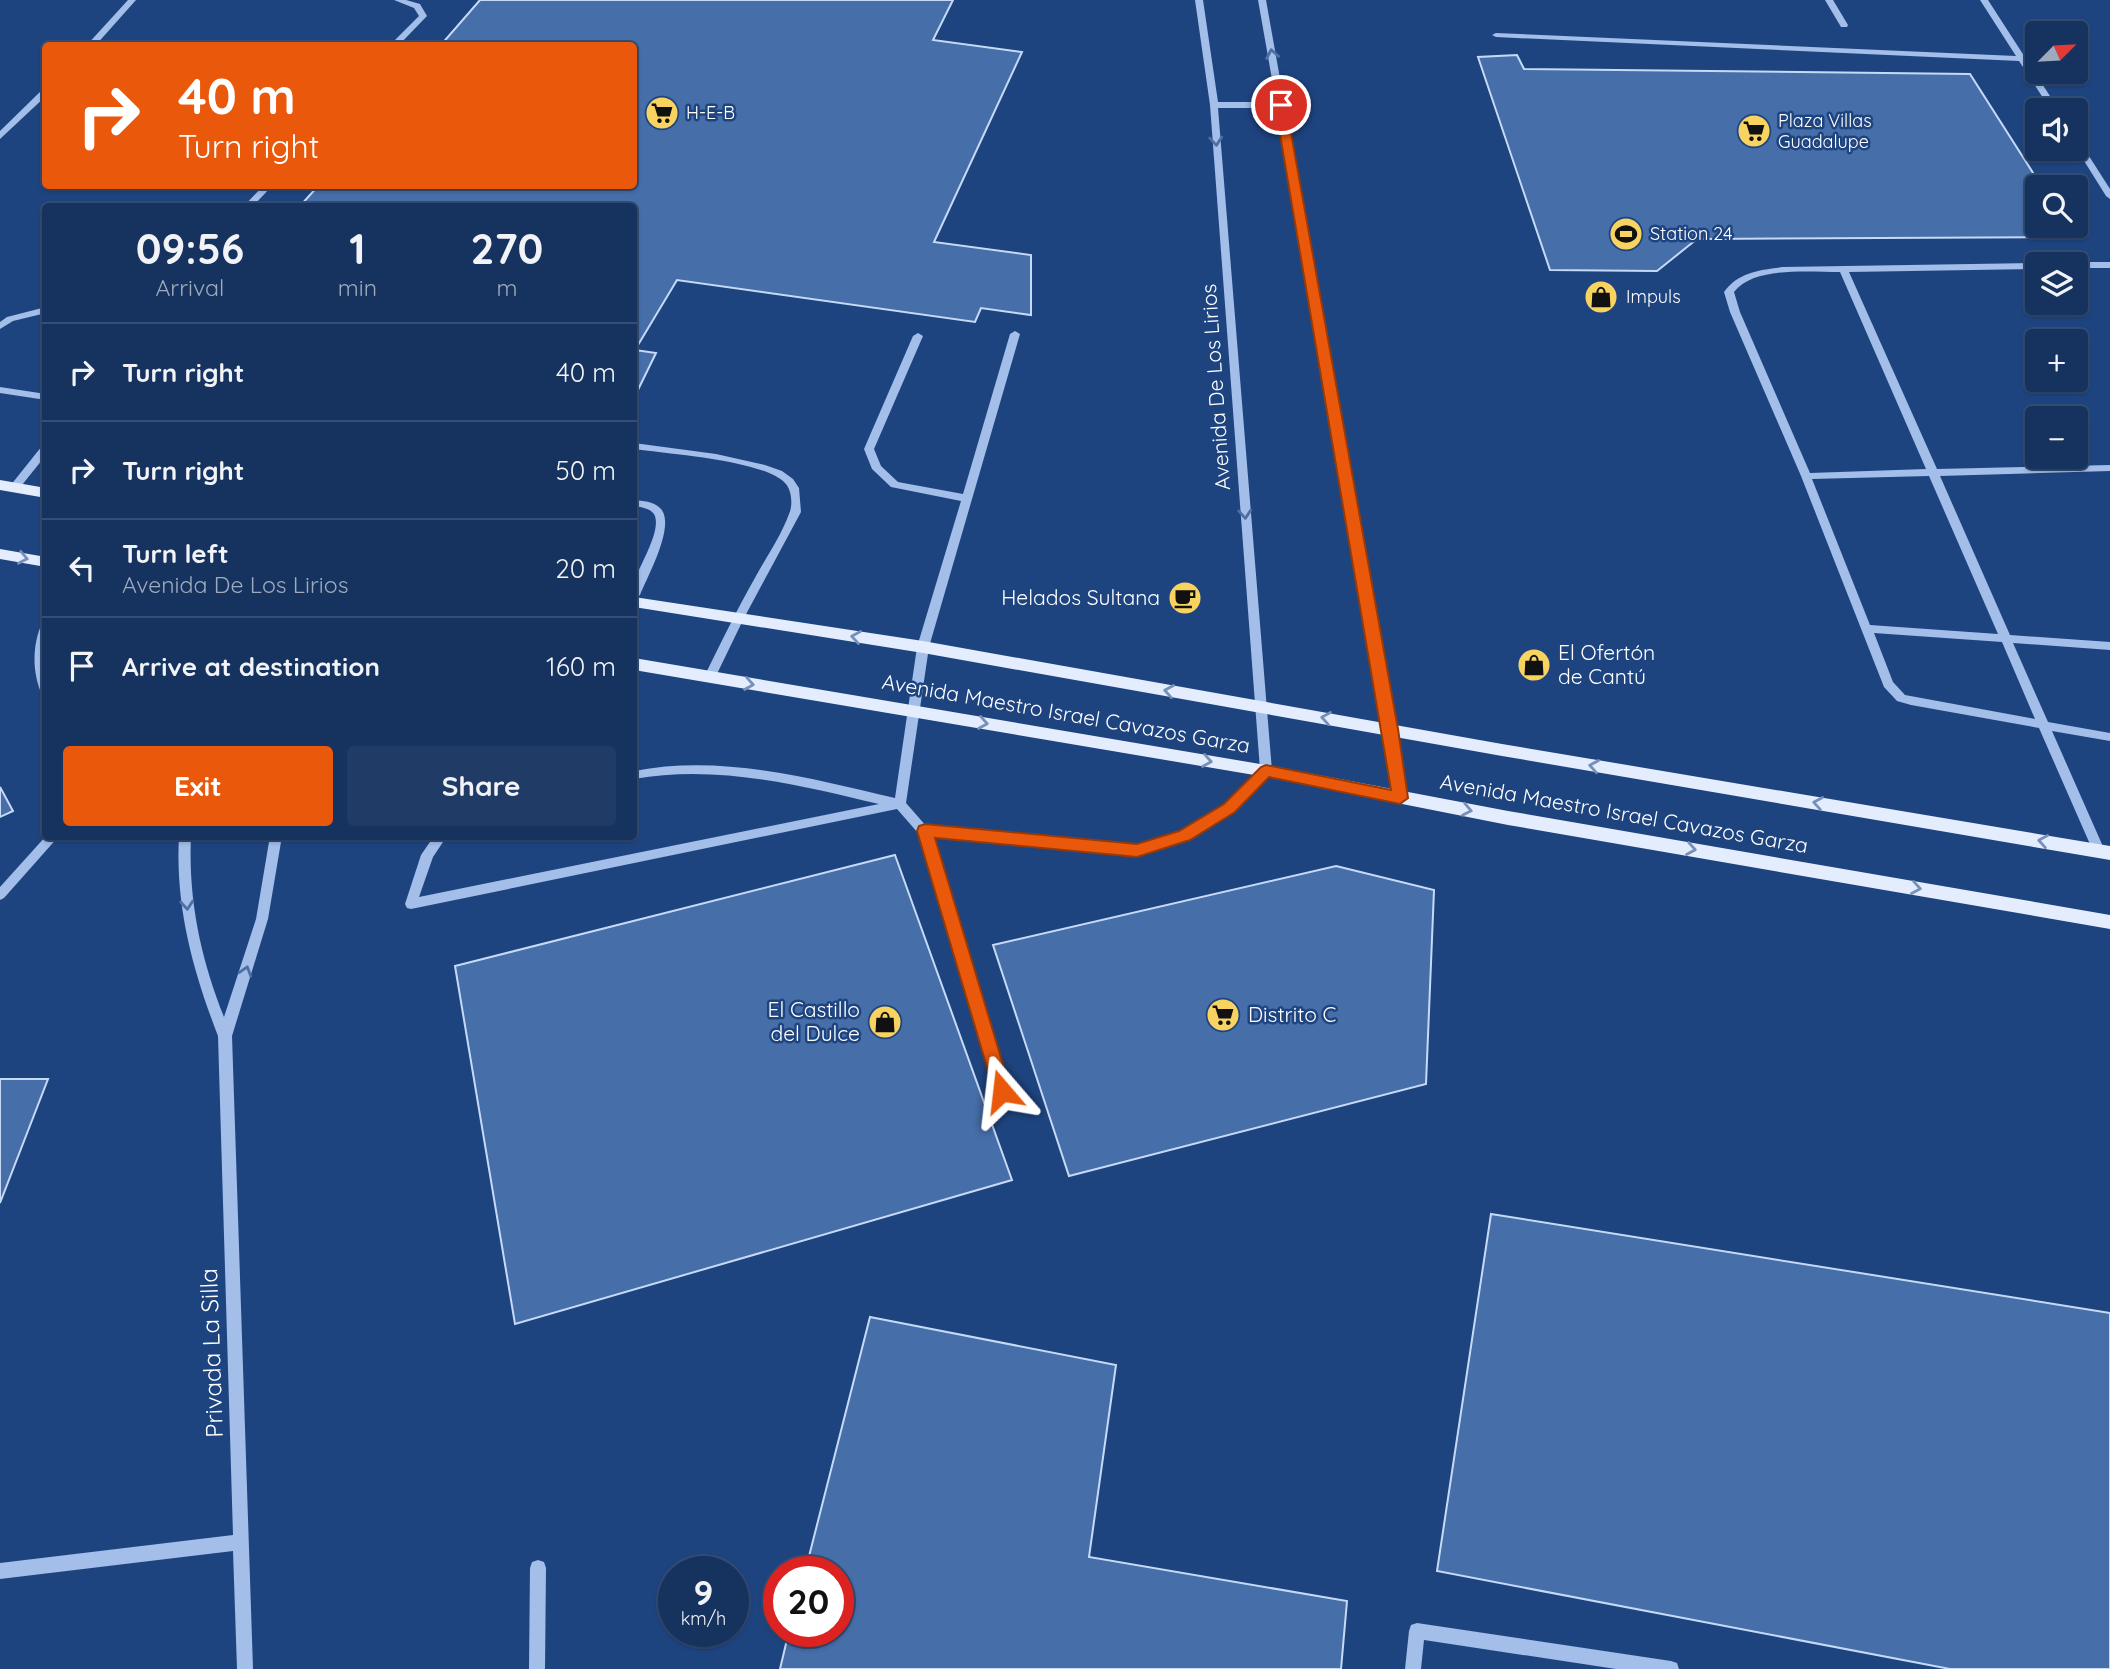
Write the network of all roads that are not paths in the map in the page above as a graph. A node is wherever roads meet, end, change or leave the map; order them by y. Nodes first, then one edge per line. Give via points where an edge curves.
1 (132, 0) edge
2 (398, 0) edge
3 (1199, 0) edge
4 (1262, 0) edge
5 (1829, 0) edge
6 (1984, 0) edge
7 (1844, 25) dead end
8 (1496, 35) dead end
9 (94, 42) edge
10 (397, 42) edge
11 (2022, 59) junction
12 (42, 95) edge
13 (2047, 98) edge
14 (1214, 105) junction
15 (1281, 105) junction
16 (0, 136) edge
17 (2088, 161) edge
18 (265, 189) edge
19 (2110, 196) edge
20 (251, 203) edge
21 (2088, 265) edge
22 (2110, 265) edge
23 (2025, 266) edge
24 (1844, 270) junction
25 (42, 311) edge
26 (0, 326) edge
27 (1015, 334) dead end
28 (918, 336) dead end
29 (0, 390) edge
30 (42, 396) edge
31 (637, 446) edge
32 (42, 452) edge
33 (2110, 468) edge
34 (1932, 471) junction
35 (1806, 476) junction
36 (7, 487) edge
37 (42, 492) edge
38 (965, 498) junction
39 (637, 504) edge
40 (0, 554) edge
41 (42, 561) edge
42 (637, 588) edge
43 (637, 602) edge
44 (738, 618) junction
45 (1868, 629) junction
46 (42, 636) edge
47 (2005, 638) junction
48 (2110, 646) edge
49 (923, 647) junction
50 (637, 665) edge
51 (42, 673) edge
52 (710, 677) junction
53 (1261, 708) junction
54 (915, 712) junction
55 (2045, 727) junction
56 (1390, 729) junction
57 (2110, 737) edge
58 (1266, 771) junction
59 (637, 774) edge
60 (1400, 798) junction
61 (900, 804) junction
62 (925, 831) junction
63 (49, 840) edge
64 (185, 840) edge
65 (275, 840) edge
66 (438, 840) edge
67 (2105, 852) edge
68 (0, 895) edge
69 (2110, 922) edge
70 (225, 1036) junction
71 (1002, 1091) dead end
72 (241, 1542) junction
73 (538, 1568) dead end
74 (0, 1571) edge
75 (245, 1669) edge
76 (537, 1669) edge
77 (1413, 1669) edge
78 (1671, 1669) edge

1 - 9 street
2 - 10 street via 417,6 423,16
3 - 14 street, Avenida De Los Lirios
15 -> 4 street
5 - 7 street
6 - 11 street
8 - 11 street
11 - 13 street
12 - 16 street
14 - 15 street
14 -> 53 street, Avenida De Los Lirios
15 - 56 street
17 - 19 street
18 - 20 street
21 - 22 street
23 - 24 street
24 - 34 street
24 - 35 street via 1768,272 1734,283 1729,292
25 - 26 street via 10,318
27 - 38 street
28 - 38 street via 869,449 876,467 895,485
29 - 30 street
31 - 44 street via 764,466 789,480 796,495 796,512
32 - 36 street
33 - 34 street
34 - 35 street
34 - 47 street
35 - 45 street
36 - 37 main road
38 - 49 street
39 - 42 street via 659,514 662,526
40 -> 41 main road
43 - 44 main road, Avenida Maestro Israel Cavazos Garza
49 -> 44 main road, Avenida Maestro Israel Cavazos Garza
44 - 52 street
45 - 47 street
45 - 55 street via 1888,684 1901,698
46 - 51 street
47 - 48 street
47 - 55 street
53 -> 49 main road, Avenida Maestro Israel Cavazos Garza
49 - 54 street
50 - 52 main road, Avenida Maestro Israel Cavazos Garza
52 -> 54 main road, Avenida Maestro Israel Cavazos Garza
56 -> 53 main road, Avenida Maestro Israel Cavazos Garza
53 - 58 street, Avenida De Los Lirios
54 -> 58 main road, Avenida Maestro Israel Cavazos Garza
54 - 61 street
55 - 57 street
55 - 67 street
56 - 60 street
67 -> 56 main road, Avenida Maestro Israel Cavazos Garza
58 - 60 main road, Avenida Maestro Israel Cavazos Garza
58 - 62 street via 1230,808 1185,835 1137,851
59 - 61 street via 660,770 744,772
60 -> 69 main road, Avenida Maestro Israel Cavazos Garza
61 - 62 street
61 - 66 street via 411,904 427,855
62 - 71 street
63 - 68 street
64 -> 70 street, Privada La Silla via 188,924
70 -> 65 street, Privada La Silla via 262,919
70 - 72 street, Privada La Silla
72 - 74 street
72 - 75 street, Privada La Silla
73 - 76 street
77 - 78 street via 1417,1631

